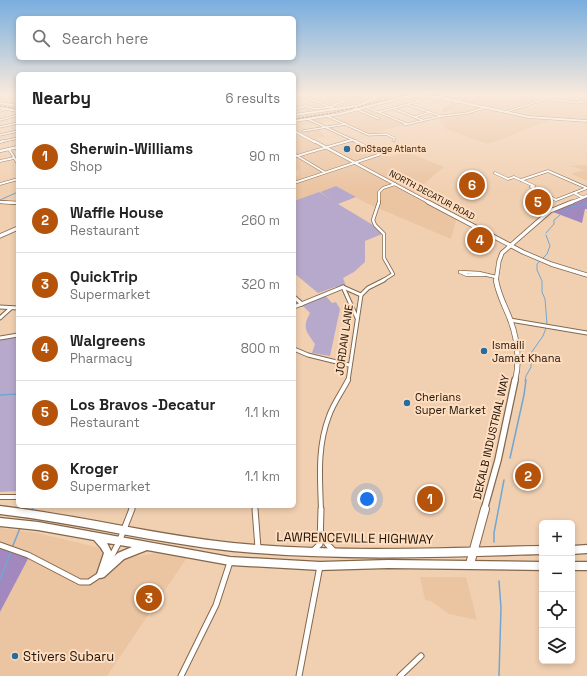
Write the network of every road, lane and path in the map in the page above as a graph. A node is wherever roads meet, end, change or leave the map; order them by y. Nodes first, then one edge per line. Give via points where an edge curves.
1 (324, 127) edge
2 (334, 127) edge
3 (351, 127) edge
4 (327, 128) junction
5 (16, 131) edge
6 (302, 131) dead end
7 (296, 133) edge
8 (0, 135) edge
9 (16, 138) edge
10 (353, 140) junction
11 (394, 141) dead end
12 (0, 142) edge
13 (16, 147) edge
14 (326, 148) junction
15 (9, 149) junction
16 (0, 151) edge
17 (297, 156) joint
18 (14, 158) junction
19 (0, 161) edge
20 (16, 161) edge
21 (354, 163) junction
22 (324, 172) junction
23 (495, 173) dead end
24 (16, 180) edge
25 (521, 180) junction
26 (297, 181) joint
27 (296, 182) edge
28 (0, 184) edge
29 (395, 184) junction
30 (587, 188) edge
31 (574, 193) junction
32 (587, 196) edge
33 (582, 197) junction
34 (0, 202) edge
35 (16, 203) edge
36 (16, 229) edge
37 (0, 236) edge
38 (510, 245) junction
39 (486, 275) junction
40 (587, 275) edge
41 (496, 277) junction
42 (343, 287) junction
43 (361, 295) junction
44 (296, 299) edge
45 (302, 304) junction
46 (296, 306) edge
47 (0, 307) edge
48 (11, 308) junction
49 (16, 308) edge
50 (0, 318) edge
51 (357, 318) junction
52 (510, 320) junction
53 (587, 333) edge
54 (16, 335) edge
55 (0, 338) edge
56 (296, 350) edge
57 (349, 365) junction
58 (0, 497) edge
59 (16, 497) edge
60 (132, 508) edge
61 (255, 508) edge
62 (0, 510) edge
63 (0, 522) edge
64 (124, 529) junction
65 (321, 530) junction
66 (95, 537) junction
67 (119, 542) junction
68 (0, 545) edge
69 (145, 546) junction
70 (258, 550) junction
71 (539, 550) edge
72 (472, 552) junction
73 (306, 553) junction
74 (343, 553) junction
75 (230, 561) junction
76 (470, 564) junction
77 (320, 566) junction
78 (539, 566) edge
79 (575, 566) edge
80 (587, 566) edge
81 (101, 574) junction
82 (421, 656) dead end
83 (182, 676) edge
84 (298, 676) edge
85 (400, 676) edge

1 - 4 street
2 - 4 street
3 - 11 street via 369,135 389,135
4 - 6 street
4 - 10 street
5 - 8 street
7 - 14 main road, NORTH DECATUR ROAD
9 - 12 street
10 - 14 street
10 - 21 street via 381,154
13 - 15 main road
14 - 17 street
14 - 21 main road, NORTH DECATUR ROAD
15 - 16 main road
15 - 18 street
17 - 22 street
18 - 19 street
18 - 20 street
21 - 22 street
21 - 29 main road, NORTH DECATUR ROAD
22 - 26 street
23 - 25 street via 508,179 514,177
24 - 28 street
25 - 30 street via 548,171
25 - 31 street via 556,200
26 - 27 street
29 - 38 main road, NORTH DECATUR ROAD
29 - 43 street, JORDAN LANE via 379,192 379,205 373,220 384,234 384,258 393,274 367,288
30 - 31 street
31 - 33 street
32 - 33 main road, DEKALB INDUSTRIAL WAY
33 - 38 main road, DEKALB INDUSTRIAL WAY via 550,211
34 - 35 street
36 - 37 main road
38 - 40 main road, NORTH DECATUR ROAD via 541,260
38 - 41 main road, DEKALB INDUSTRIAL WAY via 502,253
39 - 39 street via 473,272 460,272 462,274
39 - 41 street
41 - 52 main road, DEKALB INDUSTRIAL WAY via 498,292
42 - 43 street
42 - 45 street via 325,292
42 - 51 street
43 - 51 street, JORDAN LANE
44 - 45 street
45 - 46 street
47 - 48 street
48 - 49 street
48 - 50 street
51 - 57 street, JORDAN LANE
52 - 53 street
52 - 72 main road, DEKALB INDUSTRIAL WAY via 518,362 517,373 498,460
54 - 55 street
56 - 57 street
57 - 65 street, JORDAN LANE via 348,382 329,415 320,449 318,464
58 - 59 street
60 - 64 street
61 - 70 street
62 - 64 highway, LAWRENCEVILLE HIGHWAY
63 - 66 highway
64 - 67 street
64 - 70 highway, LAWRENCEVILLE HIGHWAY via 177,540
65 - 73 street, JORDAN LANE via 320,544
65 - 74 street, JORDAN LANE via 328,546
66 - 67 highway
66 - 81 highway via 104,544 108,553
67 - 69 highway
67 - 81 street
68 - 81 street via 28,555 80,582 93,580
69 - 75 highway
69 - 81 highway via 126,552
70 - 73 highway, LAWRENCEVILLE HIGHWAY
71 - 72 highway, LAWRENCEVILLE HIGHWAY
72 - 74 highway, LAWRENCEVILLE HIGHWAY
72 - 76 main road, DEKALB INDUSTRIAL WAY
73 - 74 highway, LAWRENCEVILLE HIGHWAY
75 - 77 highway
75 - 83 street via 216,605
76 - 77 highway
76 - 78 highway
77 - 84 street
79 - 80 highway
82 - 85 street

